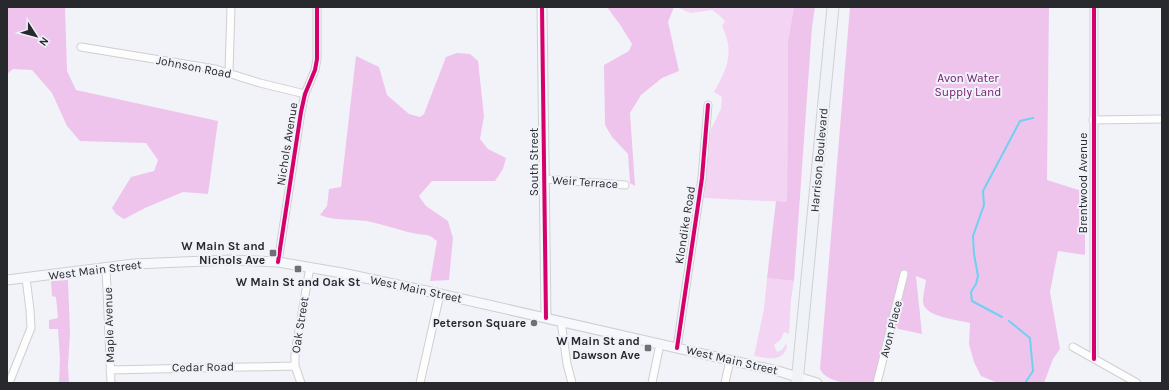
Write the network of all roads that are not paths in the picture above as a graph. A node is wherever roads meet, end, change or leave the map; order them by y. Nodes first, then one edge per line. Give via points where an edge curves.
1 (231, 7) edge
2 (317, 7) edge
3 (542, 7) edge
4 (833, 7) edge
5 (1094, 7) edge
6 (81, 47) dead end
7 (228, 72) junction
8 (305, 94) junction
9 (708, 105) dead end
10 (1093, 120) junction
11 (1162, 120) edge
12 (545, 179) junction
13 (625, 185) dead end
14 (278, 262) junction
15 (310, 267) junction
16 (106, 268) junction
17 (904, 274) dead end
18 (26, 278) junction
19 (7, 280) edge
20 (440, 294) junction
21 (546, 318) junction
22 (561, 321) junction
23 (660, 344) junction
24 (1073, 347) dead end
25 (677, 348) junction
26 (1094, 359) junction
27 (730, 360) junction
28 (295, 366) junction
29 (110, 370) junction
30 (797, 380) edge
31 (9, 383) edge
32 (111, 383) edge
33 (301, 383) edge
34 (420, 383) edge
35 (572, 383) edge
36 (652, 383) edge
37 (725, 383) edge
38 (817, 383) edge
39 (877, 383) edge
40 (1137, 383) edge

1 - 7 street
2 - 8 street, Nichols Avenue via 317,59
3 - 12 main road, South Street
4 - 30 main road, Harrison Boulevard
5 - 10 street, Brentwood Avenue
6 - 7 street, Johnson Road
7 - 8 street, Johnson Road
8 - 14 street, Nichols Avenue
9 - 25 street, Klondike Road via 702,178
10 - 11 street
10 - 26 street, Brentwood Avenue
12 - 13 street, Weir Terrace
12 - 21 main road, South Street
14 - 15 main road, West Main Street
14 - 16 main road, West Main Street via 200,261
15 - 20 main road, West Main Street
15 - 28 street, Oak Street via 296,344
16 - 18 main road, West Main Street
16 - 29 street, Maple Avenue
17 - 39 street, Avon Place
18 - 19 main road, West Main Street
18 - 31 street via 31,328
20 - 21 main road, West Main Street
20 - 34 street
21 - 22 main road, West Main Street
22 - 23 main road, West Main Street
22 - 35 street
23 - 25 main road, West Main Street
23 - 36 street
24 - 26 street
25 - 27 main road, West Main Street
26 - 40 street
27 - 30 main road, West Main Street
27 - 37 street
28 - 29 street, Cedar Road
28 - 33 street, Oak Street
29 - 32 street, Maple Avenue
30 - 38 main road, West Main Street

